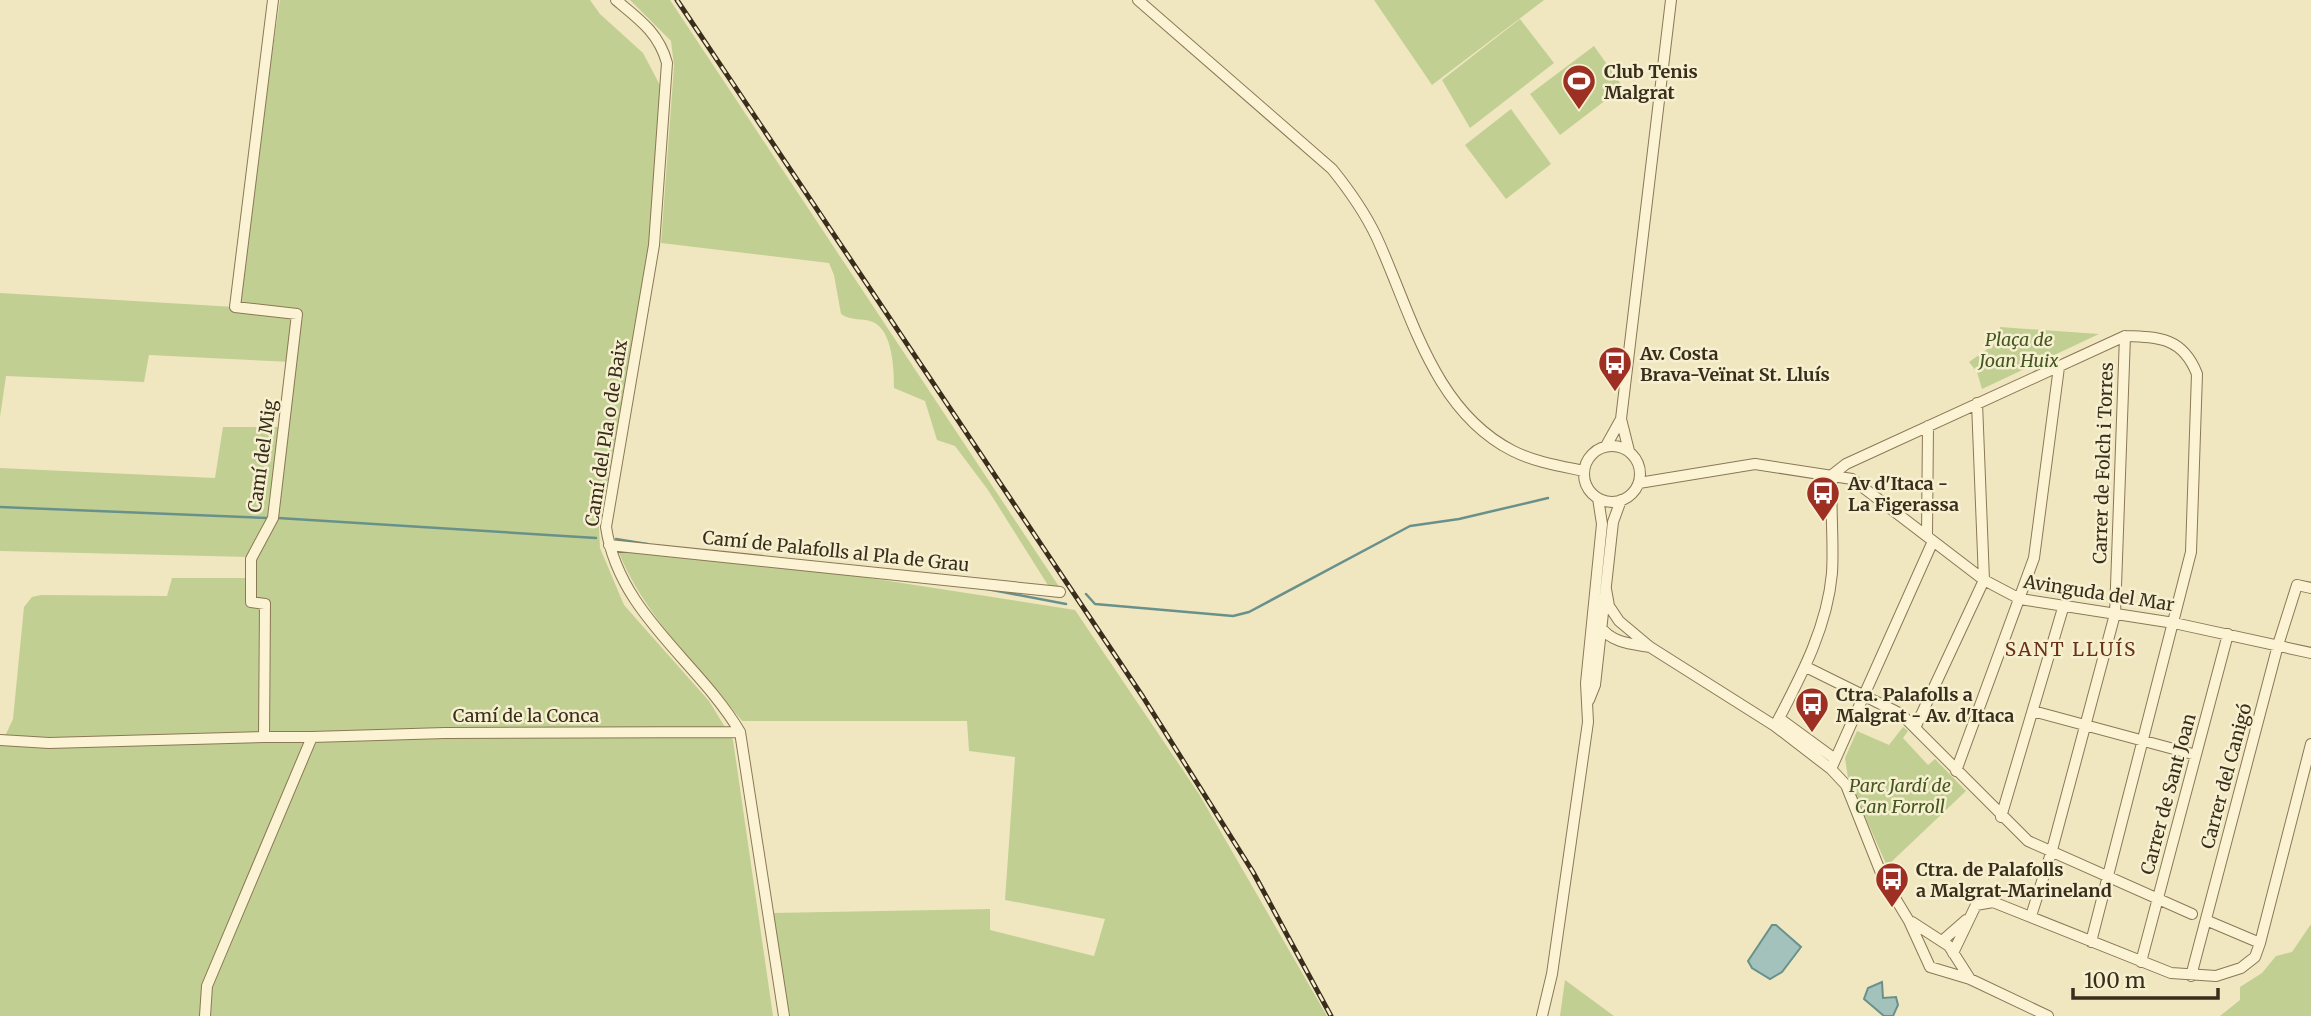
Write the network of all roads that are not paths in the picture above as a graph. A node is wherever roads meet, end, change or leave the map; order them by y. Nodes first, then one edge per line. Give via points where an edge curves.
1 (273, 0) edge
2 (616, 0) edge
3 (1138, 0) edge
4 (1671, 0) edge
5 (2125, 336) junction
6 (2059, 366) junction
7 (1977, 403) junction
8 (1620, 419) junction
9 (1928, 426) junction
10 (1606, 446) junction
11 (1629, 451) junction
12 (1640, 468) junction
13 (1584, 471) junction
14 (1832, 475) junction
15 (1666, 478) junction
16 (1639, 483) junction
17 (1598, 498) junction
18 (1621, 500) junction
19 (1930, 538) junction
20 (609, 545) junction
21 (1597, 578) junction
22 (1984, 580) junction
23 (2311, 588) edge
24 (1606, 589) junction
25 (1060, 592) dead end
26 (2020, 599) junction
27 (2063, 608) junction
28 (2115, 614) junction
29 (1619, 621) junction
30 (2174, 623) junction
31 (1601, 628) junction
32 (2228, 634) junction
33 (1623, 642) junction
34 (2278, 645) junction
35 (1650, 647) junction
36 (2311, 653) edge
37 (1597, 663) junction
38 (1806, 667) junction
39 (1586, 678) junction
40 (1863, 694) junction
41 (1588, 703) junction
42 (2033, 710) junction
43 (1777, 722) junction
44 (2086, 725) junction
45 (1915, 728) junction
46 (740, 732) junction
47 (264, 737) junction
48 (312, 737) junction
49 (0, 740) edge
50 (2143, 741) junction
51 (2311, 744) edge
52 (2196, 755) junction
53 (1833, 764) junction
54 (1956, 771) junction
55 (2001, 817) junction
56 (2052, 850) junction
57 (2108, 876) junction
58 (2159, 899) junction
59 (2192, 914) dead end
60 (1970, 915) junction
61 (2031, 916) junction
62 (1909, 921) junction
63 (2208, 921) junction
64 (1941, 941) junction
65 (2091, 942) junction
66 (2260, 943) junction
67 (1925, 953) junction
68 (1953, 954) junction
69 (2141, 962) junction
70 (1941, 969) junction
71 (2192, 976) junction
72 (1970, 979) junction
73 (205, 1016) edge
74 (784, 1016) edge
75 (1542, 1016) edge
76 (2048, 1016) edge

1 - 47 street, Camí del Mig via 235,307 297,314 273,518 251,559 251,603 265,604
2 - 20 street, Camí del Pla o de Baix via 650,28 667,63 654,245 606,527
3 - 13 street via 1332,169 1376,235 1433,369 1457,405 1513,451 1539,462
4 - 8 street
5 - 6 street
5 - 28 street, Carrer de Folch i Torres
5 - 30 street via 2160,337 2190,354 2197,374 2192,552
6 - 7 street
6 - 26 street via 2034,558
7 - 9 street
7 - 22 street
8 - 10 street
8 - 11 street
9 - 14 street
9 - 19 street
10 - 11 street
10 - 13 street via 1591,456
11 - 12 street
12 - 15 street, Avinguda del Mar
12 - 16 street
13 - 17 street via 1590,491
14 - 15 street, Avinguda del Mar via 1755,464
14 - 19 street, Avinguda del Mar via 1852,480
14 - 38 street via 1832,573 1818,638
15 - 16 street, Avinguda del Mar
16 - 18 street
17 - 18 street
17 - 21 street via 1602,524
18 - 24 street via 1613,522
19 - 22 street, Avinguda del Mar
19 - 40 street
20 - 25 street, Camí de Palafolls al Pla de Grau
20 - 46 street, Camí del Pla o de Baix via 628,591 651,625 727,710
21 - 31 street via 1596,620
21 - 39 street
22 - 26 street, Avinguda del Mar
22 - 45 street
23 - 34 street, Carrer del Canigó via 2297,585
24 - 29 street via 1609,606
24 - 31 street
26 - 27 street, Avinguda del Mar
26 - 54 street
27 - 28 street, Avinguda del Mar
27 - 42 street
28 - 30 street, Avinguda del Mar
28 - 44 street, Carrer de Folch i Torres
29 - 31 street via 1606,622
29 - 35 street
30 - 32 street, Avinguda del Mar
30 - 50 street
31 - 33 street
31 - 37 street
31 - 39 street
32 - 34 street, Avinguda del Mar
32 - 52 street, Carrer de Sant Joan
33 - 35 street
33 - 37 street via 1604,650
34 - 36 street, Avinguda del Mar
34 - 63 street, Carrer del Canigó
35 - 43 street
37 - 41 street
38 - 40 street
38 - 43 street
39 - 41 street
40 - 45 street via 1901,714
40 - 53 street
41 - 75 street via 1552,974
42 - 44 street
42 - 55 street
43 - 53 street
44 - 50 street
44 - 56 street, Carrer de Folch i Torres
45 - 54 street
46 - 48 street, Camí de la Conca
46 - 74 street, Camí del Pla o de Baix
47 - 48 street
47 - 49 street via 49,743
48 - 73 street via 207,986
50 - 52 street
50 - 57 street
51 - 66 street
52 - 58 street, Carrer de Sant Joan
53 - 62 street via 1883,878
54 - 55 street
55 - 56 street via 2028,841
56 - 57 street
56 - 61 street, Carrer de Folch i Torres
57 - 58 street
57 - 65 street
58 - 59 street
58 - 69 street, Carrer de Sant Joan
60 - 61 street via 1976,905 1993,902
60 - 64 street
60 - 68 street
61 - 65 street
62 - 64 street
62 - 67 street
63 - 66 street
63 - 71 street, Carrer del Canigó
64 - 67 street
64 - 68 street
65 - 69 street
66 - 71 street via 2255,957 2241,968 2217,976
67 - 70 street via 1930,967
68 - 70 street via 1948,966
68 - 72 street
69 - 71 street via 2171,974
70 - 72 street
72 - 76 street

